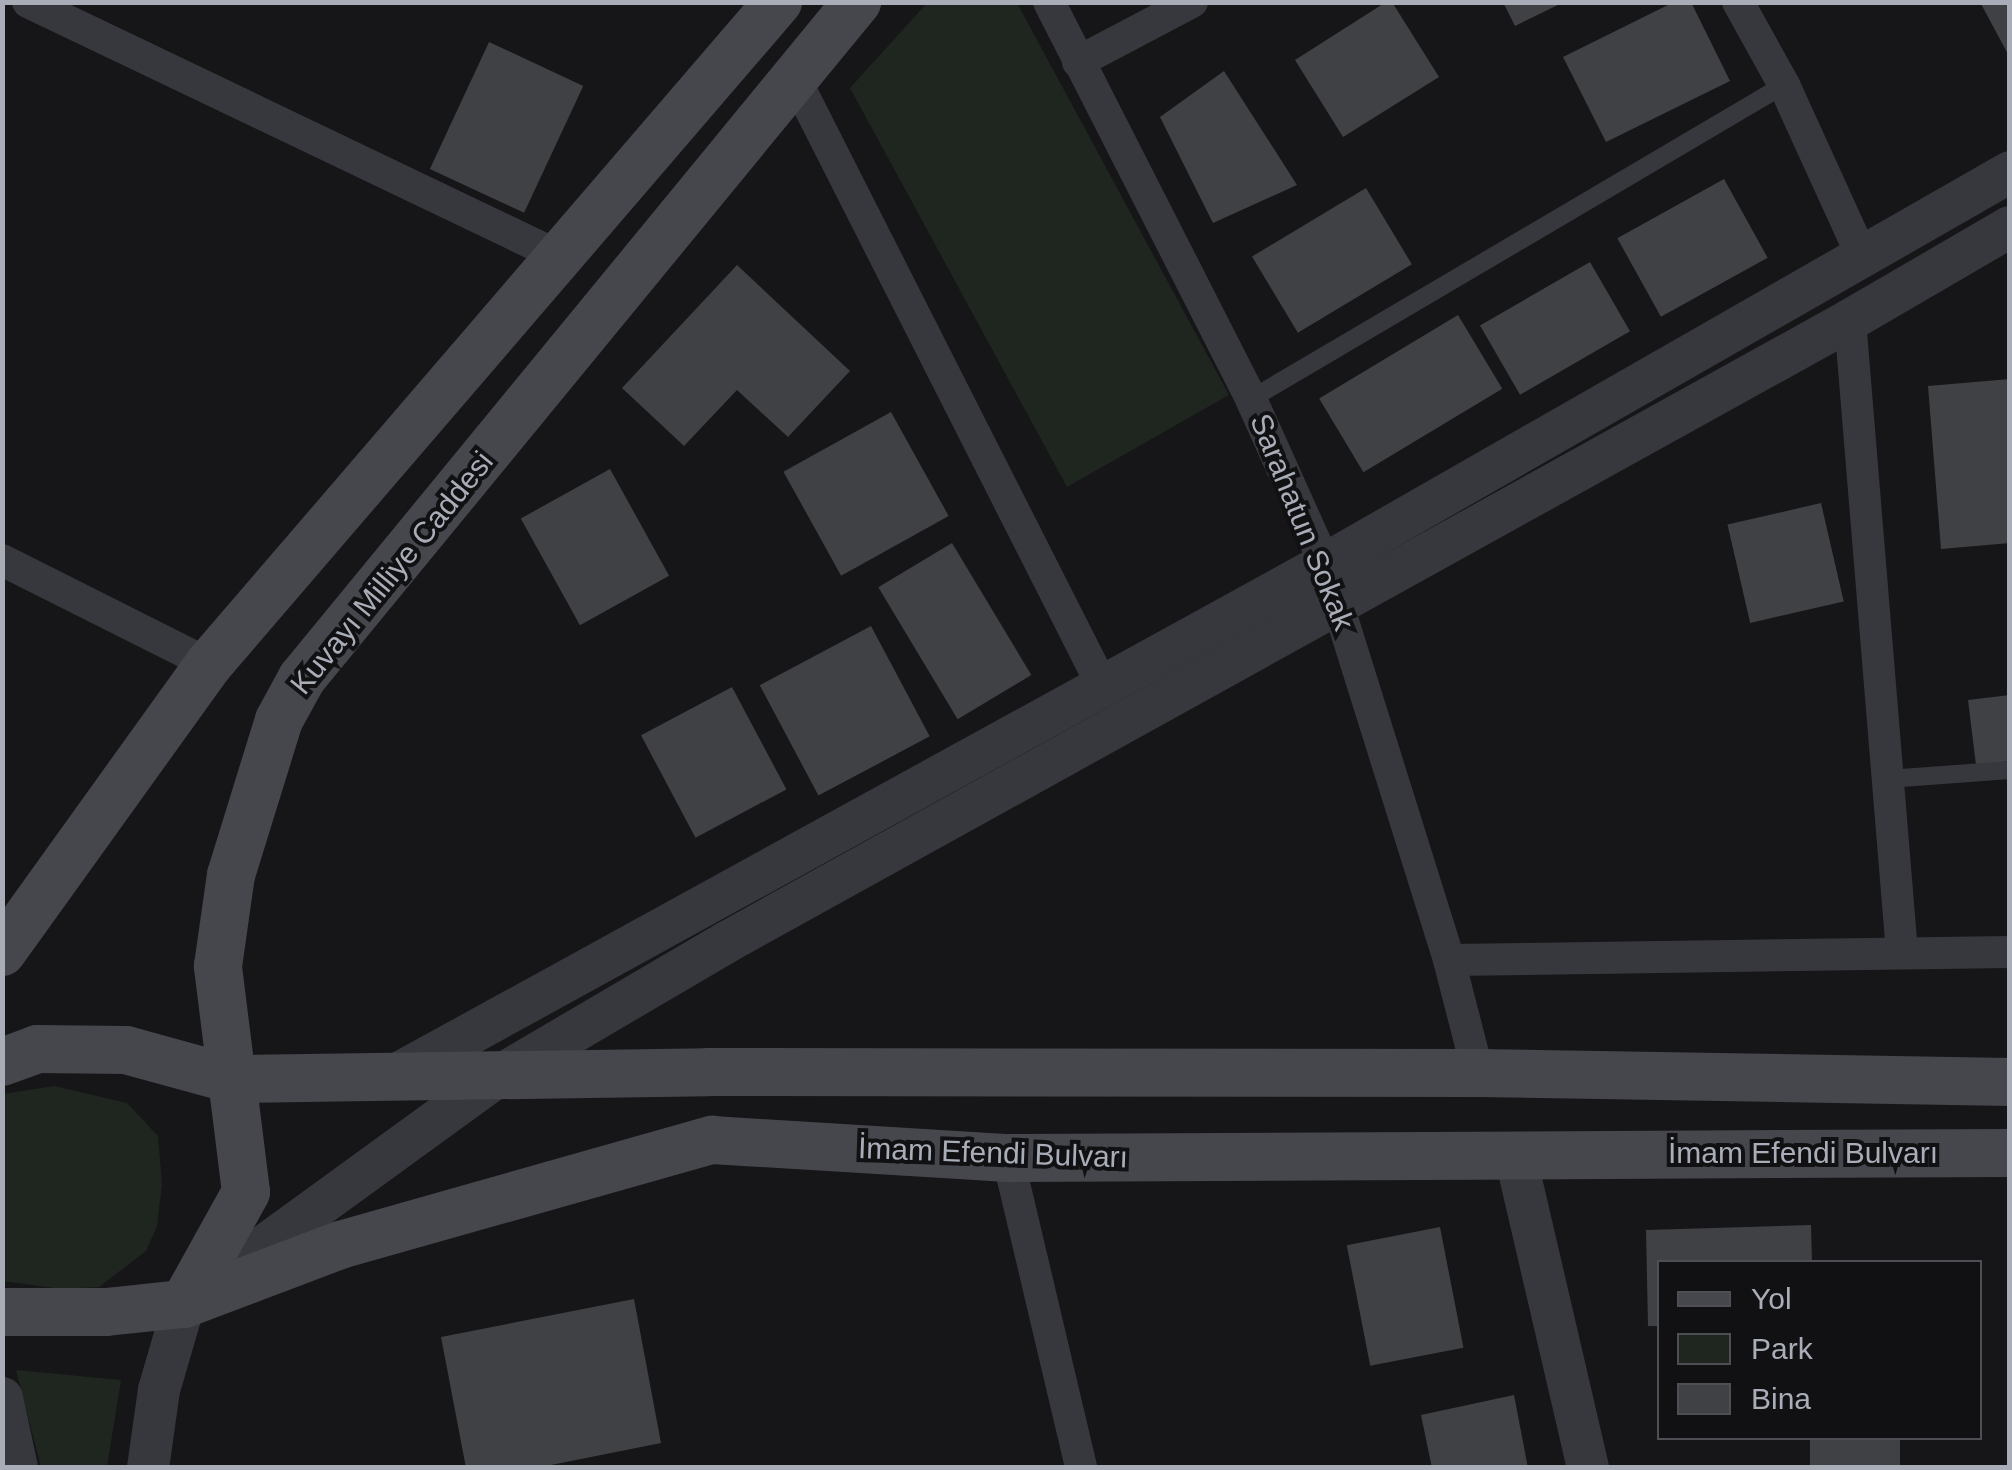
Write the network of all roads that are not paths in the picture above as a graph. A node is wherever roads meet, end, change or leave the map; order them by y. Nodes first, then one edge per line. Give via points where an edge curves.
1 (28, 2) edge
2 (857, 2) edge
3 (1049, 2) edge
4 (1192, 2) edge
5 (1738, 2) edge
6 (775, 4) edge
7 (1078, 62) junction
8 (795, 79) junction
9 (1784, 85) junction
10 (2010, 172) edge
11 (2010, 227) edge
12 (1862, 256) junction
13 (561, 257) junction
14 (1850, 320) junction
15 (1251, 399) junction
16 (2, 560) edge
17 (1332, 584) junction
18 (209, 664) junction
19 (1102, 684) junction
20 (2010, 770) edge
21 (1888, 779) junction
22 (2, 952) edge
23 (1902, 952) junction
24 (2010, 952) edge
25 (1449, 960) junction
26 (2, 1062) edge
27 (1478, 1072) junction
28 (497, 1077) junction
29 (390, 1078) junction
30 (232, 1080) junction
31 (2010, 1082) edge
32 (2010, 1152) edge
33 (1515, 1154) junction
34 (1008, 1158) junction
35 (184, 1304) junction
36 (2, 1312) edge
37 (2, 1398) edge
38 (17, 1468) edge
39 (148, 1468) edge
40 (1081, 1468) edge
41 (1588, 1468) edge

1 - 13 street
2 - 8 main road, Kuvayı Milliye Caddesi
3 - 7 street, Sarahatun Sokak
4 - 7 street
5 - 9 street
6 - 13 main road
7 - 15 street, Sarahatun Sokak
8 - 19 street
8 - 30 main road, Kuvayı Milliye Caddesi via 302,678 278,720 231,875 218,966
9 - 12 street
9 - 15 lane
10 - 12 street
11 - 14 street
12 - 17 street
13 - 18 main road
14 - 17 street
14 - 21 street
15 - 17 street, Sarahatun Sokak
16 - 18 street
17 - 19 street
17 - 25 street, Sarahatun Sokak
17 - 28 street
18 - 22 main road
19 - 29 street
20 - 21 lane
21 - 23 street
23 - 24 street
23 - 25 street
25 - 27 street, Sarahatun Sokak
26 - 30 main road via 37,1049 126,1050
27 - 28 main road
27 - 31 main road
28 - 29 main road
28 - 35 street
29 - 30 main road
30 - 35 main road, Kuvayı Milliye Caddesi via 246,1192
32 - 33 main road, İmam Efendi Bulvarı
33 - 34 main road, İmam Efendi Bulvarı
33 - 41 street
34 - 35 main road, İmam Efendi Bulvarı via 712,1140 340,1245
34 - 40 street
35 - 36 main road, İmam Efendi Bulvarı
35 - 39 street via 159,1390
37 - 38 street

